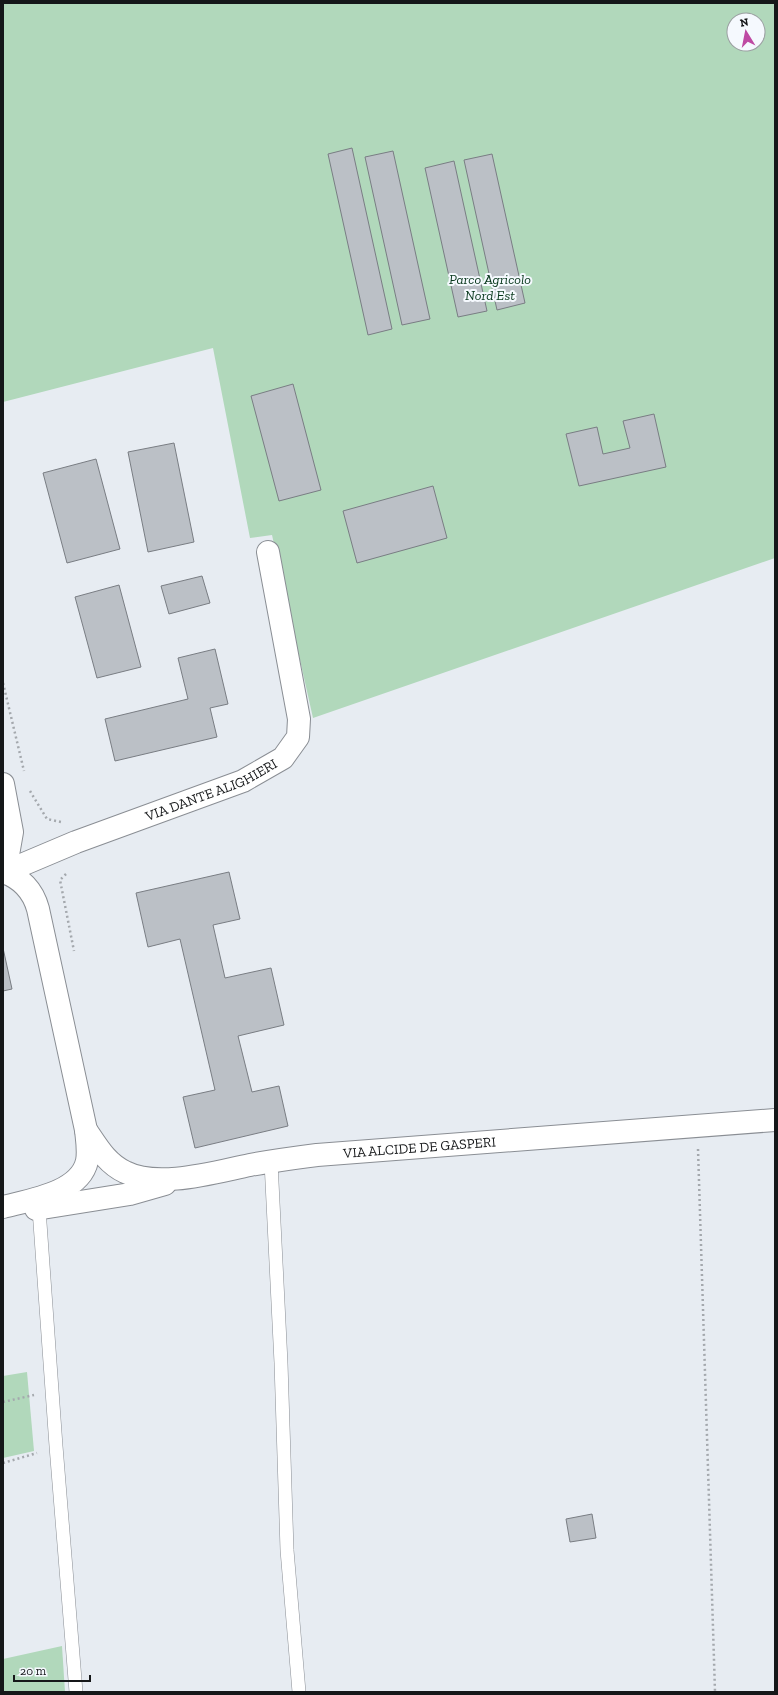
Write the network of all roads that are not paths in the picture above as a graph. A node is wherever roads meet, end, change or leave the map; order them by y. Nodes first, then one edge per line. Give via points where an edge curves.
1 (268, 552) dead end
2 (3, 784) edge
3 (4, 872) edge
4 (775, 1120) edge
5 (86, 1130) junction
6 (271, 1162) junction
7 (187, 1178) junction
8 (3, 1206) edge
9 (39, 1209) junction
10 (3, 1213) edge
11 (76, 1692) edge
12 (299, 1692) edge

1 - 3 street, VIA DANTE ALIGHIERI via 298,719 298,737 282,758 243,782 76,842
2 - 3 street via 12,832
3 - 5 street via 28,888 38,909
4 - 6 street, VIA ALCIDE DE GASPERI via 317,1155
5 - 7 street, VIA ALCIDE DE GASPERI via 106,1158 125,1172 144,1178
5 - 8 street via 87,1161 75,1181 48,1195
6 - 7 street, VIA ALCIDE DE GASPERI
6 - 12 lane via 287,1550
7 - 9 street via 130,1194
9 - 10 street
9 - 11 lane

